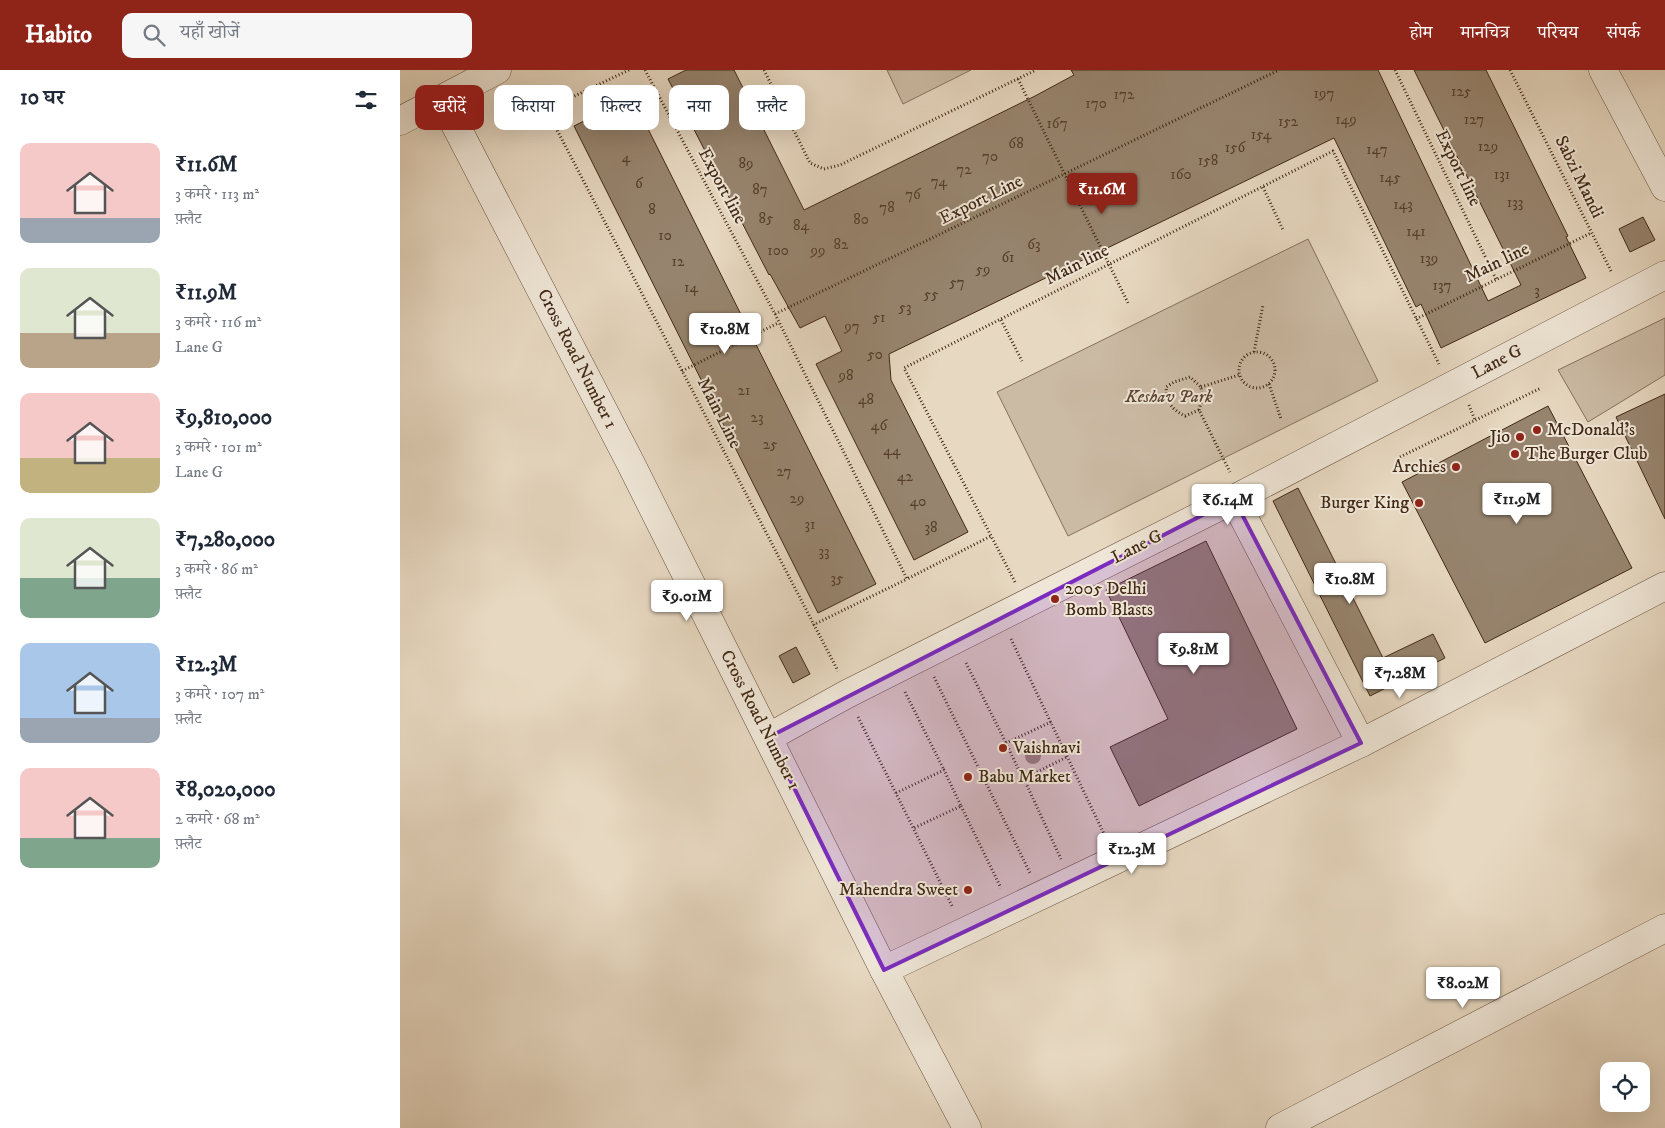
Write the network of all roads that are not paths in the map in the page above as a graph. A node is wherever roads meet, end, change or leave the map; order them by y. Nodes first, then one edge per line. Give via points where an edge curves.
1 (496, 70) edge
2 (1603, 70) edge
3 (468, 85) edge
4 (415, 113) edge
5 (400, 121) edge
6 (458, 130) edge
7 (1665, 185) edge
8 (1665, 274) edge
9 (1238, 497) junction
10 (1665, 586) edge
11 (769, 737) junction
12 (1361, 743) junction
13 (1665, 928) edge
14 (884, 970) junction
15 (967, 1128) edge
16 (1280, 1128) edge

1 - 3 street
2 - 7 street
4 - 5 street
6 - 11 street, Cross Road Number 1
8 - 9 street, Lane G via 1459,395
9 - 11 street, Lane G
9 - 12 street
10 - 12 street
11 - 14 street, Cross Road Number 1
12 - 14 street
13 - 16 street
14 - 15 street, Cross Road Number 1

